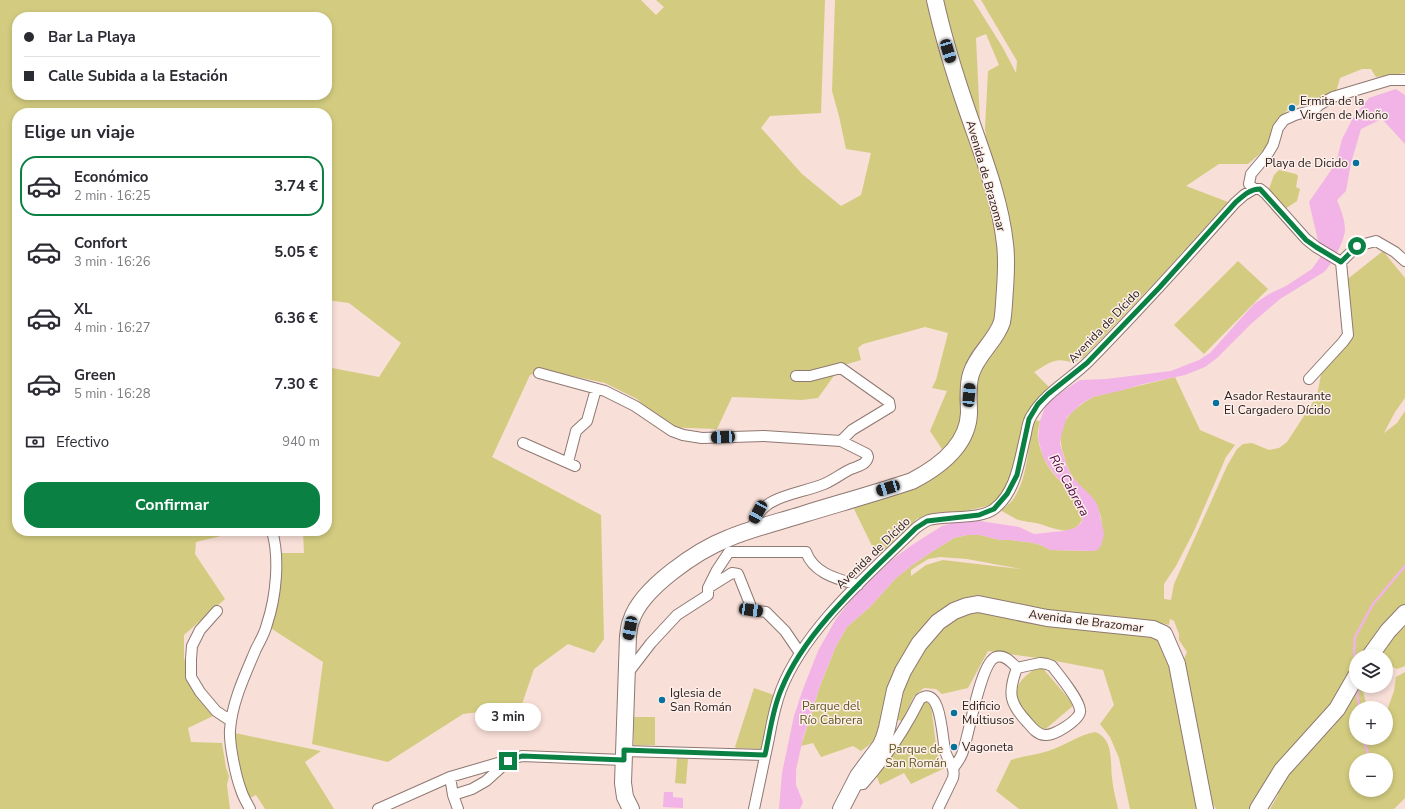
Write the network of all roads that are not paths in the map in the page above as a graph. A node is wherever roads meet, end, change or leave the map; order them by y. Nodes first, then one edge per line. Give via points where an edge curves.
1 (935, 0) edge
2 (1405, 80) edge
3 (1254, 189) junction
4 (1405, 261) edge
5 (1341, 262) junction
6 (539, 373) dead end
7 (796, 376) dead end
8 (1309, 379) dead end
9 (596, 388) junction
10 (841, 442) junction
11 (523, 443) dead end
12 (753, 529) junction
13 (274, 536) edge
14 (858, 585) junction
15 (708, 588) junction
16 (217, 611) dead end
17 (1405, 613) edge
18 (1375, 649) edge
19 (800, 653) junction
20 (1017, 668) junction
21 (627, 669) junction
22 (1349, 688) edge
23 (231, 721) junction
24 (624, 755) junction
25 (765, 755) junction
26 (508, 761) junction
27 (954, 767) junction
28 (450, 777) junction
29 (853, 785) junction
30 (453, 795) junction
31 (250, 809) edge
32 (378, 809) edge
33 (458, 809) edge
34 (631, 809) edge
35 (754, 809) edge
36 (841, 809) edge
37 (938, 809) edge
38 (1205, 809) edge
39 (1258, 809) edge

1 - 12 highway, Avenida de Brazomar via 948,51 995,198 1005,242 1002,322 970,375 967,428 948,458 930,472 912,481
2 - 3 street via 1390,80 1333,97 1314,110 1284,120 1267,155 1251,174 1249,184
3 - 5 street via 1260,189 1265,193 1306,240
3 - 14 street, Avenida de Dícido via 1235,203 1087,363 1038,404 1029,419 1017,475 1007,494 994,509 979,515 927,521 916,528
4 - 5 street via 1376,241 1357,246
5 - 8 street via 1348,335
6 - 9 street
7 - 10 street via 810,376 841,368 889,402 890,407 852,430
9 - 10 street via 635,406 672,431 683,435 702,438 764,436
9 - 11 street via 587,421 576,431 572,464
10 - 12 street via 867,454 868,460 824,484 772,501 758,512
12 - 21 highway, Avenida de Brazomar via 704,550 654,586 631,620
13 - 23 street via 276,564 271,609 236,701
14 - 15 street via 824,574 808,558 806,552 729,552
14 - 19 street, Avenida de Dícido via 832,612
15 - 19 street via 732,573 738,574 751,610 766,612 785,631
15 - 21 street via 708,595 677,615 631,669
16 - 23 street via 200,630 192,646 191,676 216,711
17 - 18 highway
19 - 25 street, Avenida de Dícido via 775,707
20 - 20 street via 1012,680 1012,700 1015,708 1038,733 1044,736 1056,733 1080,714 1078,702 1052,666 1040,663
20 - 27 street via 1010,661 1000,657 992,659 988,664 978,690 962,755
21 - 24 highway, Avenida de Brazomar
22 - 39 highway via 1337,709 1282,770
23 - 31 street via 231,749 241,790
24 - 25 street
24 - 26 street via 522,756
24 - 34 highway, Avenida de Brazomar via 625,797
25 - 35 street, Avenida de Dícido
26 - 28 street
26 - 30 street via 486,781
27 - 29 street via 945,752 938,707 933,698 924,696 869,777 863,784
27 - 37 street via 955,773
28 - 30 street
28 - 32 street
29 - 36 highway, Avenida de Brazomar
29 - 38 highway, Avenida de Brazomar via 881,745 888,728 895,690 919,644 938,622 954,611 978,604 1047,618 1153,629 1164,634 1177,664
30 - 33 street

